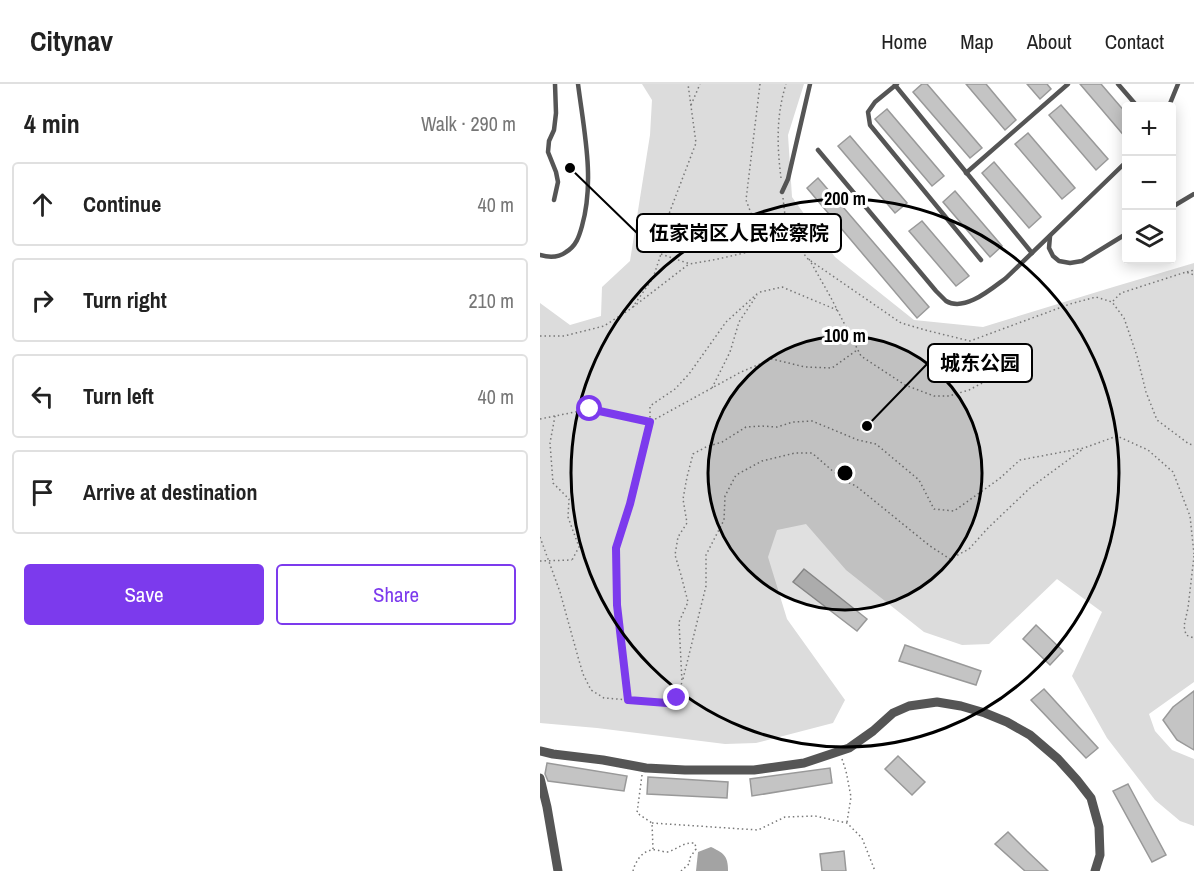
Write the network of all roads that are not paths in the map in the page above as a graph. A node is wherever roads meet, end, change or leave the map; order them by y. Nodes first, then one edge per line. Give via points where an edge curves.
1 (555, 84) edge
2 (578, 84) edge
3 (810, 84) edge
4 (1068, 84) edge
5 (1118, 84) edge
6 (1178, 84) edge
7 (896, 85) edge
8 (1134, 102) edge
9 (1171, 102) edge
10 (818, 150) dead end
11 (1122, 166) edge
12 (966, 173) junction
13 (782, 192) road end
14 (1194, 194) edge
15 (554, 200) dead end
16 (1176, 205) edge
17 (1050, 236) junction
18 (1122, 236) edge
19 (1032, 253) junction
20 (540, 255) edge
21 (981, 260) dead end
22 (540, 751) edge
23 (540, 778) edge
24 (558, 871) edge
25 (1095, 871) edge

1 - 15 lane via 556,113 548,152 558,182
2 - 20 lane via 589,178 585,215 572,249 558,257
3 - 13 lane
4 - 12 lane
5 - 8 lane
6 - 9 lane
7 - 12 lane
7 - 21 lane via 868,112 870,125
10 - 19 lane via 946,300 966,303 986,294
11 - 17 lane
12 - 19 lane
14 - 16 lane
17 - 18 lane via 1053,256 1070,263 1082,261
17 - 19 lane
22 - 25 street via 644,767 754,770 804,763 840,752 893,713 937,702 1007,722 1058,759 1091,798 1099,827 1100,855
23 - 24 street

